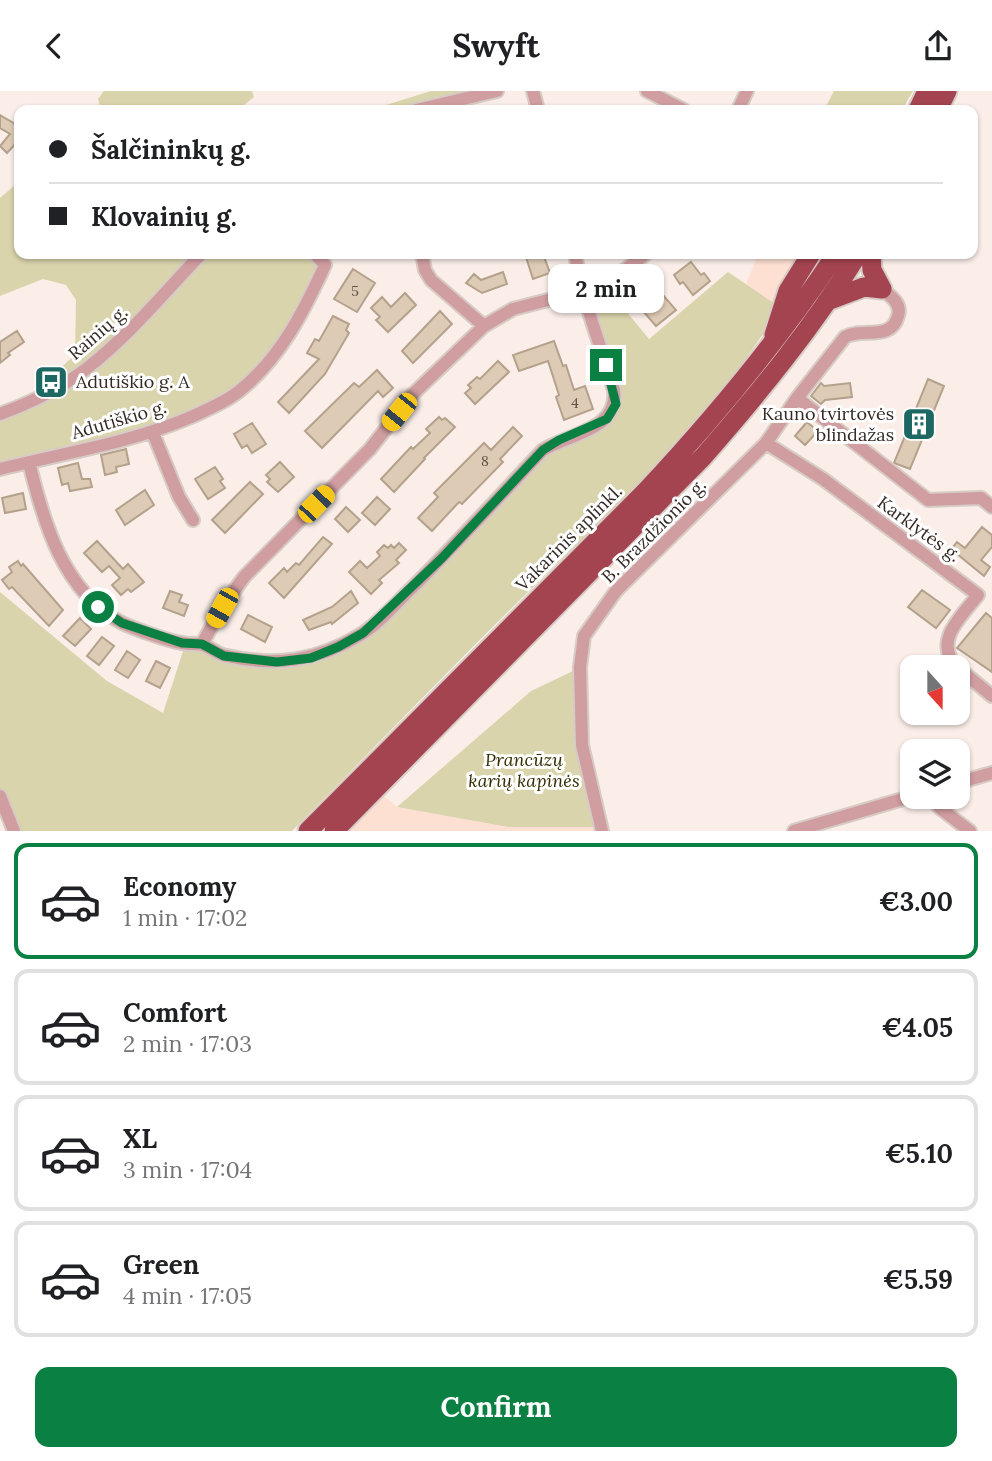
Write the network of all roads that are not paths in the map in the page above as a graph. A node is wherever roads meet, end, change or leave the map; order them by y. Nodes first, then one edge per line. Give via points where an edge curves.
1 (497, 91) edge
2 (647, 91) edge
3 (437, 105) edge
4 (674, 105) edge
5 (196, 259) edge
6 (319, 259) edge
7 (423, 259) edge
8 (576, 259) edge
9 (639, 259) edge
10 (808, 259) edge
11 (832, 259) edge
12 (855, 259) edge
13 (871, 259) edge
14 (883, 289) junction
15 (582, 290) junction
16 (827, 301) junction
17 (484, 326) junction
18 (770, 348) junction
19 (797, 398) junction
20 (0, 414) edge
21 (153, 433) junction
22 (766, 443) junction
23 (29, 462) junction
24 (0, 469) edge
25 (992, 507) edge
26 (193, 520) dead end
27 (202, 644) junction
28 (948, 655) edge
29 (970, 678) edge
30 (992, 696) edge
31 (992, 773) edge
32 (970, 779) edge
33 (900, 800) edge
34 (2, 805) edge
35 (941, 809) edge
36 (15, 831) edge
37 (308, 831) edge
38 (334, 831) edge
39 (601, 831) edge
40 (794, 831) edge
41 (970, 831) edge

1 - 3 street
2 - 4 street
5 - 20 street, Rainių g. via 86,369
6 - 21 street, Adutiškio g. via 325,265 302,316 257,374 219,405
7 - 17 street via 431,279
8 - 15 street
9 - 15 street via 603,286
10 - 18 highway via 788,291
11 - 18 highway, Vakarinis aplinkl.
12 - 16 highway
13 - 14 highway
14 - 16 highway via 864,287
14 - 19 street, B. Brazdžionio g. via 897,302 898,319 892,327 845,337
15 - 17 street via 513,309
15 - 27 street via 614,390 616,404 607,419 543,450 404,596 363,633 338,647 311,658 277,662 224,656
16 - 38 highway via 703,457
17 - 27 street via 413,394 370,449 244,577
18 - 37 highway, Vakarinis aplinkl. via 645,492
19 - 22 street, B. Brazdžionio g.
19 - 25 street via 928,500 981,498
21 - 23 street, Adutiškio g.
21 - 26 street
22 - 28 street, Karklytės g. via 823,479 978,595 950,632
22 - 39 street, B. Brazdžionio g. via 616,591 584,636 582,745
23 - 24 street, Adutiškio g.
23 - 27 street via 45,520 82,591 122,623 182,643
29 - 30 street, Karklytės g.
31 - 32 street
33 - 40 street
34 - 36 street
35 - 41 street

